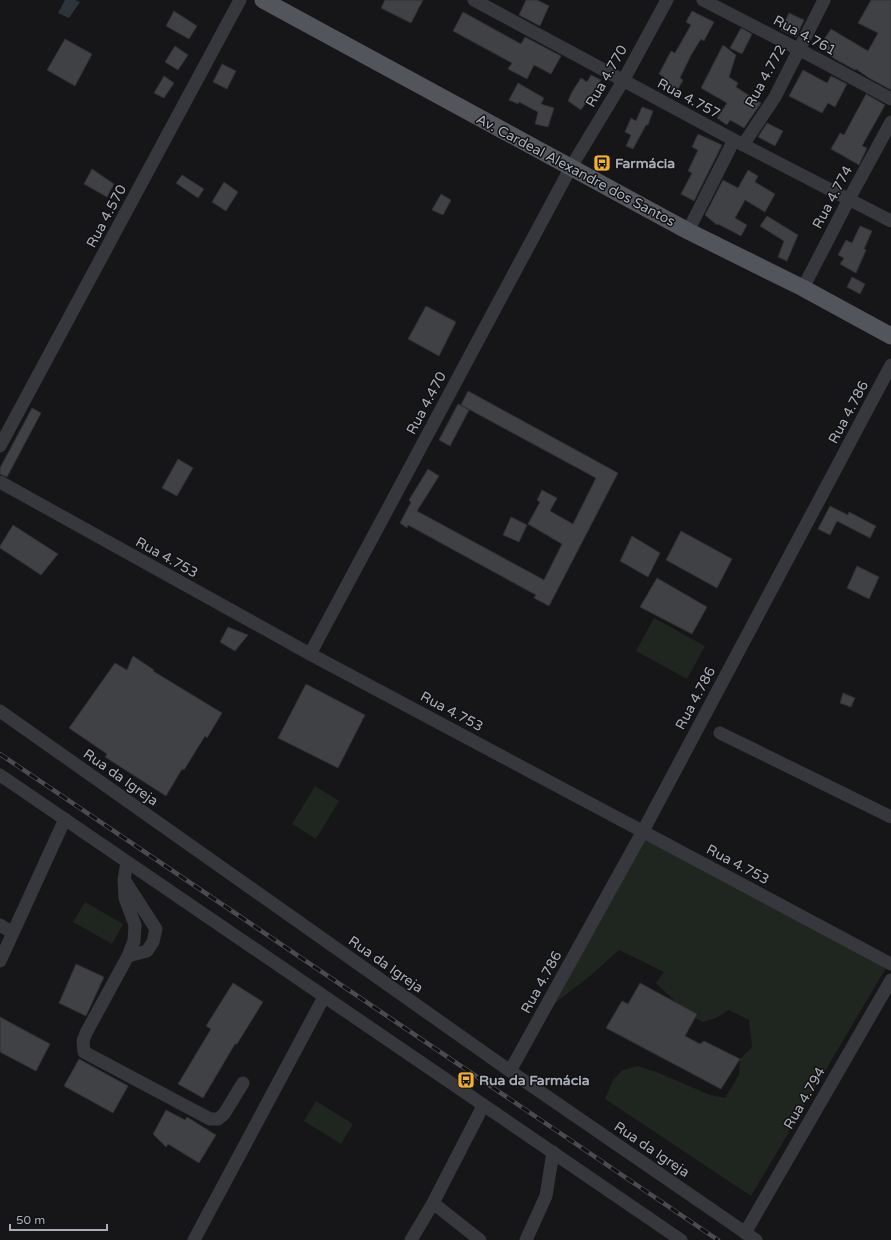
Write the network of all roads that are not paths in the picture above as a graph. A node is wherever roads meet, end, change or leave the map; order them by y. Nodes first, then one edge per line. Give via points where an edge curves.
1 (240, 0) edge
2 (263, 0) edge
3 (474, 0) edge
4 (667, 0) edge
5 (703, 0) edge
6 (824, 0) edge
7 (799, 49) junction
8 (623, 81) junction
9 (891, 99) edge
10 (891, 122) edge
11 (738, 143) junction
12 (571, 167) junction
13 (849, 199) junction
14 (891, 221) edge
15 (688, 231) junction
16 (803, 288) junction
17 (891, 336) edge
18 (891, 365) edge
19 (0, 446) edge
20 (0, 482) edge
21 (310, 654) junction
22 (0, 711) edge
23 (720, 733) dead end
24 (0, 776) edge
25 (891, 817) edge
26 (65, 819) junction
27 (643, 831) junction
28 (127, 862) junction
29 (124, 880) junction
30 (0, 925) edge
31 (13, 933) junction
32 (128, 956) junction
33 (0, 961) edge
34 (891, 964) edge
35 (891, 980) edge
36 (324, 997) junction
37 (510, 1071) junction
38 (243, 1083) dead end
39 (484, 1106) junction
40 (553, 1152) junction
41 (433, 1203) junction
42 (745, 1232) junction
43 (194, 1240) edge
44 (411, 1240) edge
45 (480, 1240) edge
46 (526, 1240) edge
47 (681, 1240) edge
48 (756, 1240) edge

1 - 19 street, Rua 4.570
2 - 12 main road, Av. Cardeal Alexandre dos Santos
3 - 8 street, Rua 4.757
4 - 8 street, Rua 4.770
5 - 7 street, Rua 4.761
6 - 7 street, Rua 4.772
7 - 9 street, Rua 4.761
7 - 11 street, Rua 4.772 via 775,97
8 - 11 street, Rua 4.757
8 - 12 street, Rua 4.770
10 - 13 street, Rua 4.774
11 - 13 street, Rua 4.757
11 - 15 street, Rua 4.772
12 - 15 main road, Av. Cardeal Alexandre dos Santos
12 - 21 street, Rua 4.470
13 - 14 street, Rua 4.757
13 - 16 street, Rua 4.774
15 - 16 main road, Av. Cardeal Alexandre dos Santos
16 - 17 main road, Av. Cardeal Alexandre dos Santos
18 - 27 street, Rua 4.786
20 - 21 street, Rua 4.753
21 - 27 street, Rua 4.753
22 - 37 street, Rua da Igreja
23 - 25 street
24 - 26 street
26 - 28 street
26 - 31 street
27 - 34 street, Rua 4.753
27 - 37 street, Rua 4.786
28 - 29 street
28 - 36 street
29 - 32 street via 125,898 135,925 134,941
29 - 32 street via 156,929 153,942 147,951
30 - 31 street
31 - 33 street
32 - 38 street via 86,1033 83,1041 84,1052 210,1119 218,1119 224,1114
35 - 42 street, Rua 4.794
36 - 39 street
36 - 43 street
37 - 42 street, Rua da Igreja
39 - 40 street
39 - 41 street
40 - 46 street via 546,1196
40 - 47 street
41 - 44 street
41 - 45 street
42 - 48 street, Rua da Igreja

